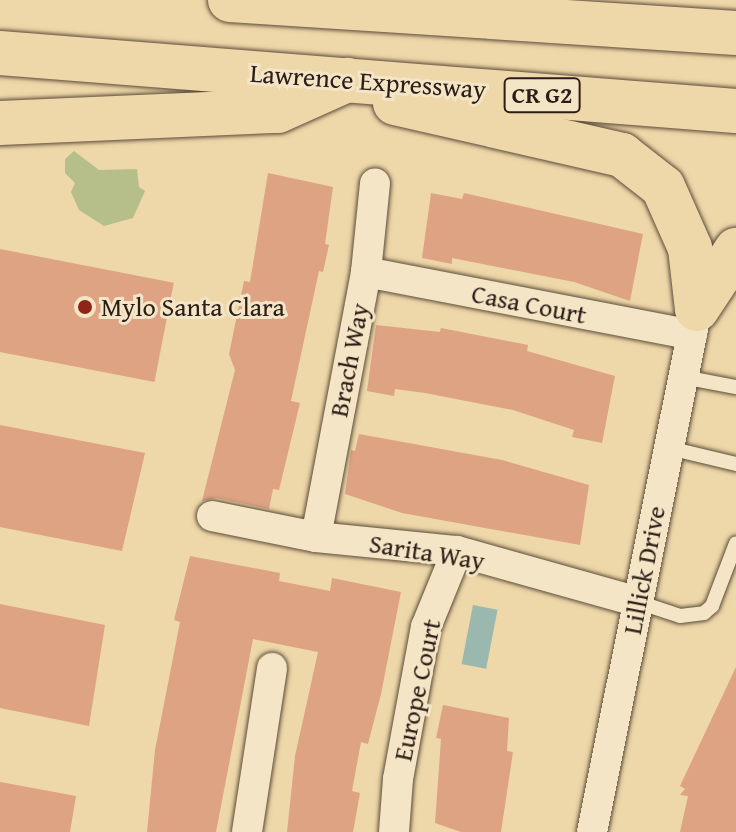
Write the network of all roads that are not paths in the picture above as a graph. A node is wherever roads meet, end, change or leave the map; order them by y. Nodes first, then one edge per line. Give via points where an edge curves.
1 (230, 0) edge
2 (736, 33) edge
3 (0, 53) edge
4 (349, 79) junction
5 (736, 111) edge
6 (0, 123) edge
7 (375, 183) dead end
8 (736, 250) edge
9 (366, 272) junction
10 (695, 322) junction
11 (683, 377) junction
12 (736, 387) edge
13 (669, 448) junction
14 (736, 464) edge
15 (212, 516) dead end
16 (316, 537) junction
17 (736, 543) edge
18 (457, 551) junction
19 (638, 602) junction
20 (272, 668) dead end
21 (247, 832) edge
22 (394, 832) edge
23 (592, 832) edge

1 - 2 highway
3 - 4 highway, Lawrence Expressway / CR G2
4 - 5 highway, Lawrence Expressway / CR G2
4 - 6 highway via 278,111
4 - 10 highway via 405,109 622,155 663,187 690,248
7 - 9 street, Brach Way
8 - 10 highway
9 - 10 street, Casa Court
9 - 16 street, Brach Way
10 - 11 street, Lillick Drive
11 - 12 lane
11 - 13 street, Lillick Drive
13 - 14 lane
13 - 19 street, Lillick Drive
15 - 16 street, Sarita Way
16 - 18 street, Sarita Way
17 - 19 lane via 712,606 704,613 680,616
18 - 19 street, Sarita Way
18 - 22 street, Europe Court via 426,627 398,779
19 - 23 street, Lillick Drive
20 - 21 street

